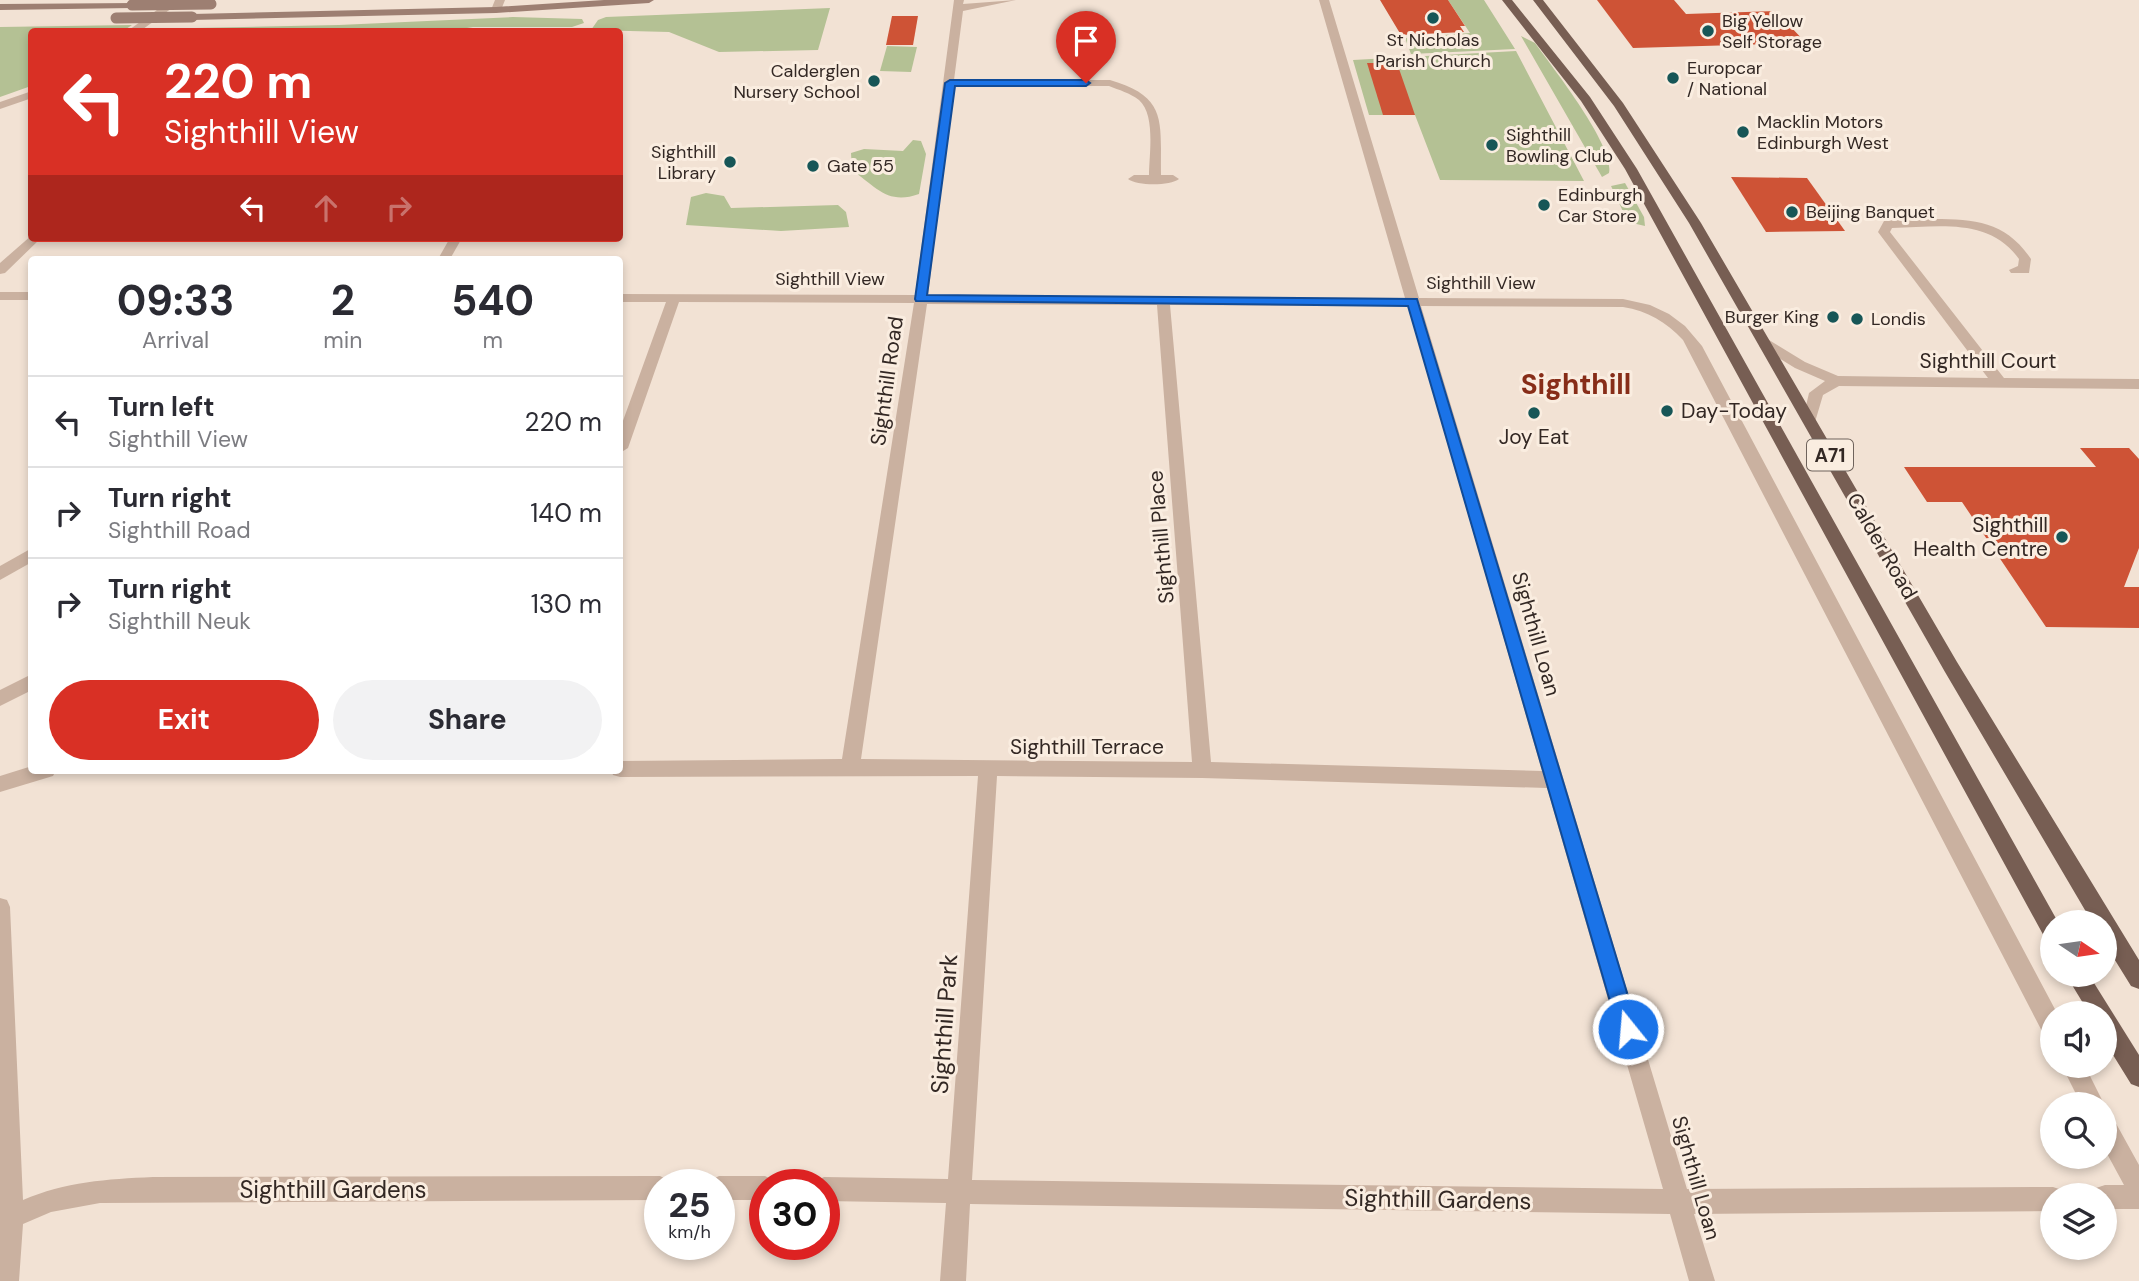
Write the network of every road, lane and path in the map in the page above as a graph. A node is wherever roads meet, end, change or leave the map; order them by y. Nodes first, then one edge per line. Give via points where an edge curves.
1 (178, 0) edge
2 (458, 0) edge
3 (649, 0) edge
4 (1011, 0) edge
5 (1324, 0) edge
6 (1507, 0) edge
7 (1538, 0) edge
8 (291, 3) dead end
9 (224, 4) dead end
10 (960, 4) edge
11 (498, 5) edge
12 (0, 7) edge
13 (0, 18) edge
14 (65, 18) dead end
15 (103, 18) dead end
16 (137, 28) edge
17 (950, 83) junction
18 (28, 96) edge
19 (0, 106) edge
20 (1134, 179) dead end
21 (1155, 179) junction
22 (1173, 179) dead end
23 (31, 242) edge
24 (0, 270) edge
25 (2016, 270) dead end
26 (0, 296) edge
27 (28, 296) edge
28 (623, 298) edge
29 (674, 298) junction
30 (921, 299) junction
31 (1163, 301) junction
32 (1413, 302) junction
33 (1764, 342) junction
34 (1836, 381) junction
35 (1999, 382) junction
36 (2139, 384) edge
37 (1810, 419) junction
38 (623, 440) edge
39 (28, 556) edge
40 (0, 574) edge
41 (28, 683) edge
42 (0, 699) edge
43 (850, 767) junction
44 (623, 769) edge
45 (988, 770) junction
46 (1202, 770) junction
47 (33, 774) edge
48 (1555, 780) junction
49 (0, 784) edge
50 (0, 907) edge
51 (2040, 910) edge
52 (2096, 910) edge
53 (2118, 946) edge
54 (2139, 979) edge
55 (2040, 1004) edge
56 (2117, 1040) edge
57 (2139, 1076) edge
58 (2117, 1148) edge
59 (644, 1188) edge
60 (840, 1189) edge
61 (2139, 1189) edge
62 (959, 1191) junction
63 (2139, 1197) edge
64 (2117, 1198) edge
65 (2040, 1199) edge
66 (1679, 1201) junction
67 (10, 1216) junction
68 (6, 1281) edge
69 (953, 1281) edge
70 (1702, 1281) edge

1 - 16 street
2 - 8 main road
3 - 11 main road
4 - 10 street
5 - 32 street, Sighthill Loan
6 - 51 main road, Calder Road / A71 via 1586,99 1631,169
7 - 33 main road, Calder Road / A71 via 1653,156
9 - 12 main road, bridge
10 - 17 street, Sighthill Road
11 - 15 main road, bridge
13 - 14 main road
17 - 21 street via 1110,83 1135,93 1148,102 1153,117
17 - 30 street, Sighthill Road
18 - 19 street
20 - 21 street
21 - 22 street
23 - 24 street
25 - 35 street via 2026,267 2025,259 2008,239 1988,229 1888,224 1884,232
26 - 27 street
28 - 29 street, Sighthill View
29 - 30 street, Sighthill View
29 - 38 street
30 - 31 street, Sighthill View
30 - 43 street, Sighthill Road
31 - 32 street, Sighthill View
31 - 46 street, Sighthill Place
32 - 48 street, Sighthill Loan
32 - 55 street, Sighthill View via 1623,303 1653,309 1682,329 1695,346
33 - 34 street, Sighthill Court
33 - 37 main road, Calder Road / A71
34 - 35 street, Sighthill Court
34 - 37 street via 1816,393
35 - 36 street, Sighthill Court
37 - 52 main road, Calder Road / A71
39 - 40 street
41 - 42 street
43 - 44 street, Sighthill Terrace
43 - 45 street, Sighthill Terrace
45 - 46 street, Sighthill Terrace
45 - 62 street, Sighthill Park
46 - 48 street, Sighthill Terrace
47 - 49 street
48 - 66 street, Sighthill Loan
50 - 67 street
53 - 54 main road, Calder Road / A71
56 - 57 main road
58 - 61 street
59 - 67 street, Sighthill Gardens via 100,1191 51,1200
60 - 62 street, Sighthill Gardens
62 - 66 street, Sighthill Gardens
62 - 69 street, Sighthill Park
63 - 64 street
65 - 66 street, Sighthill Gardens
66 - 70 street, Sighthill Loan
67 - 68 street

